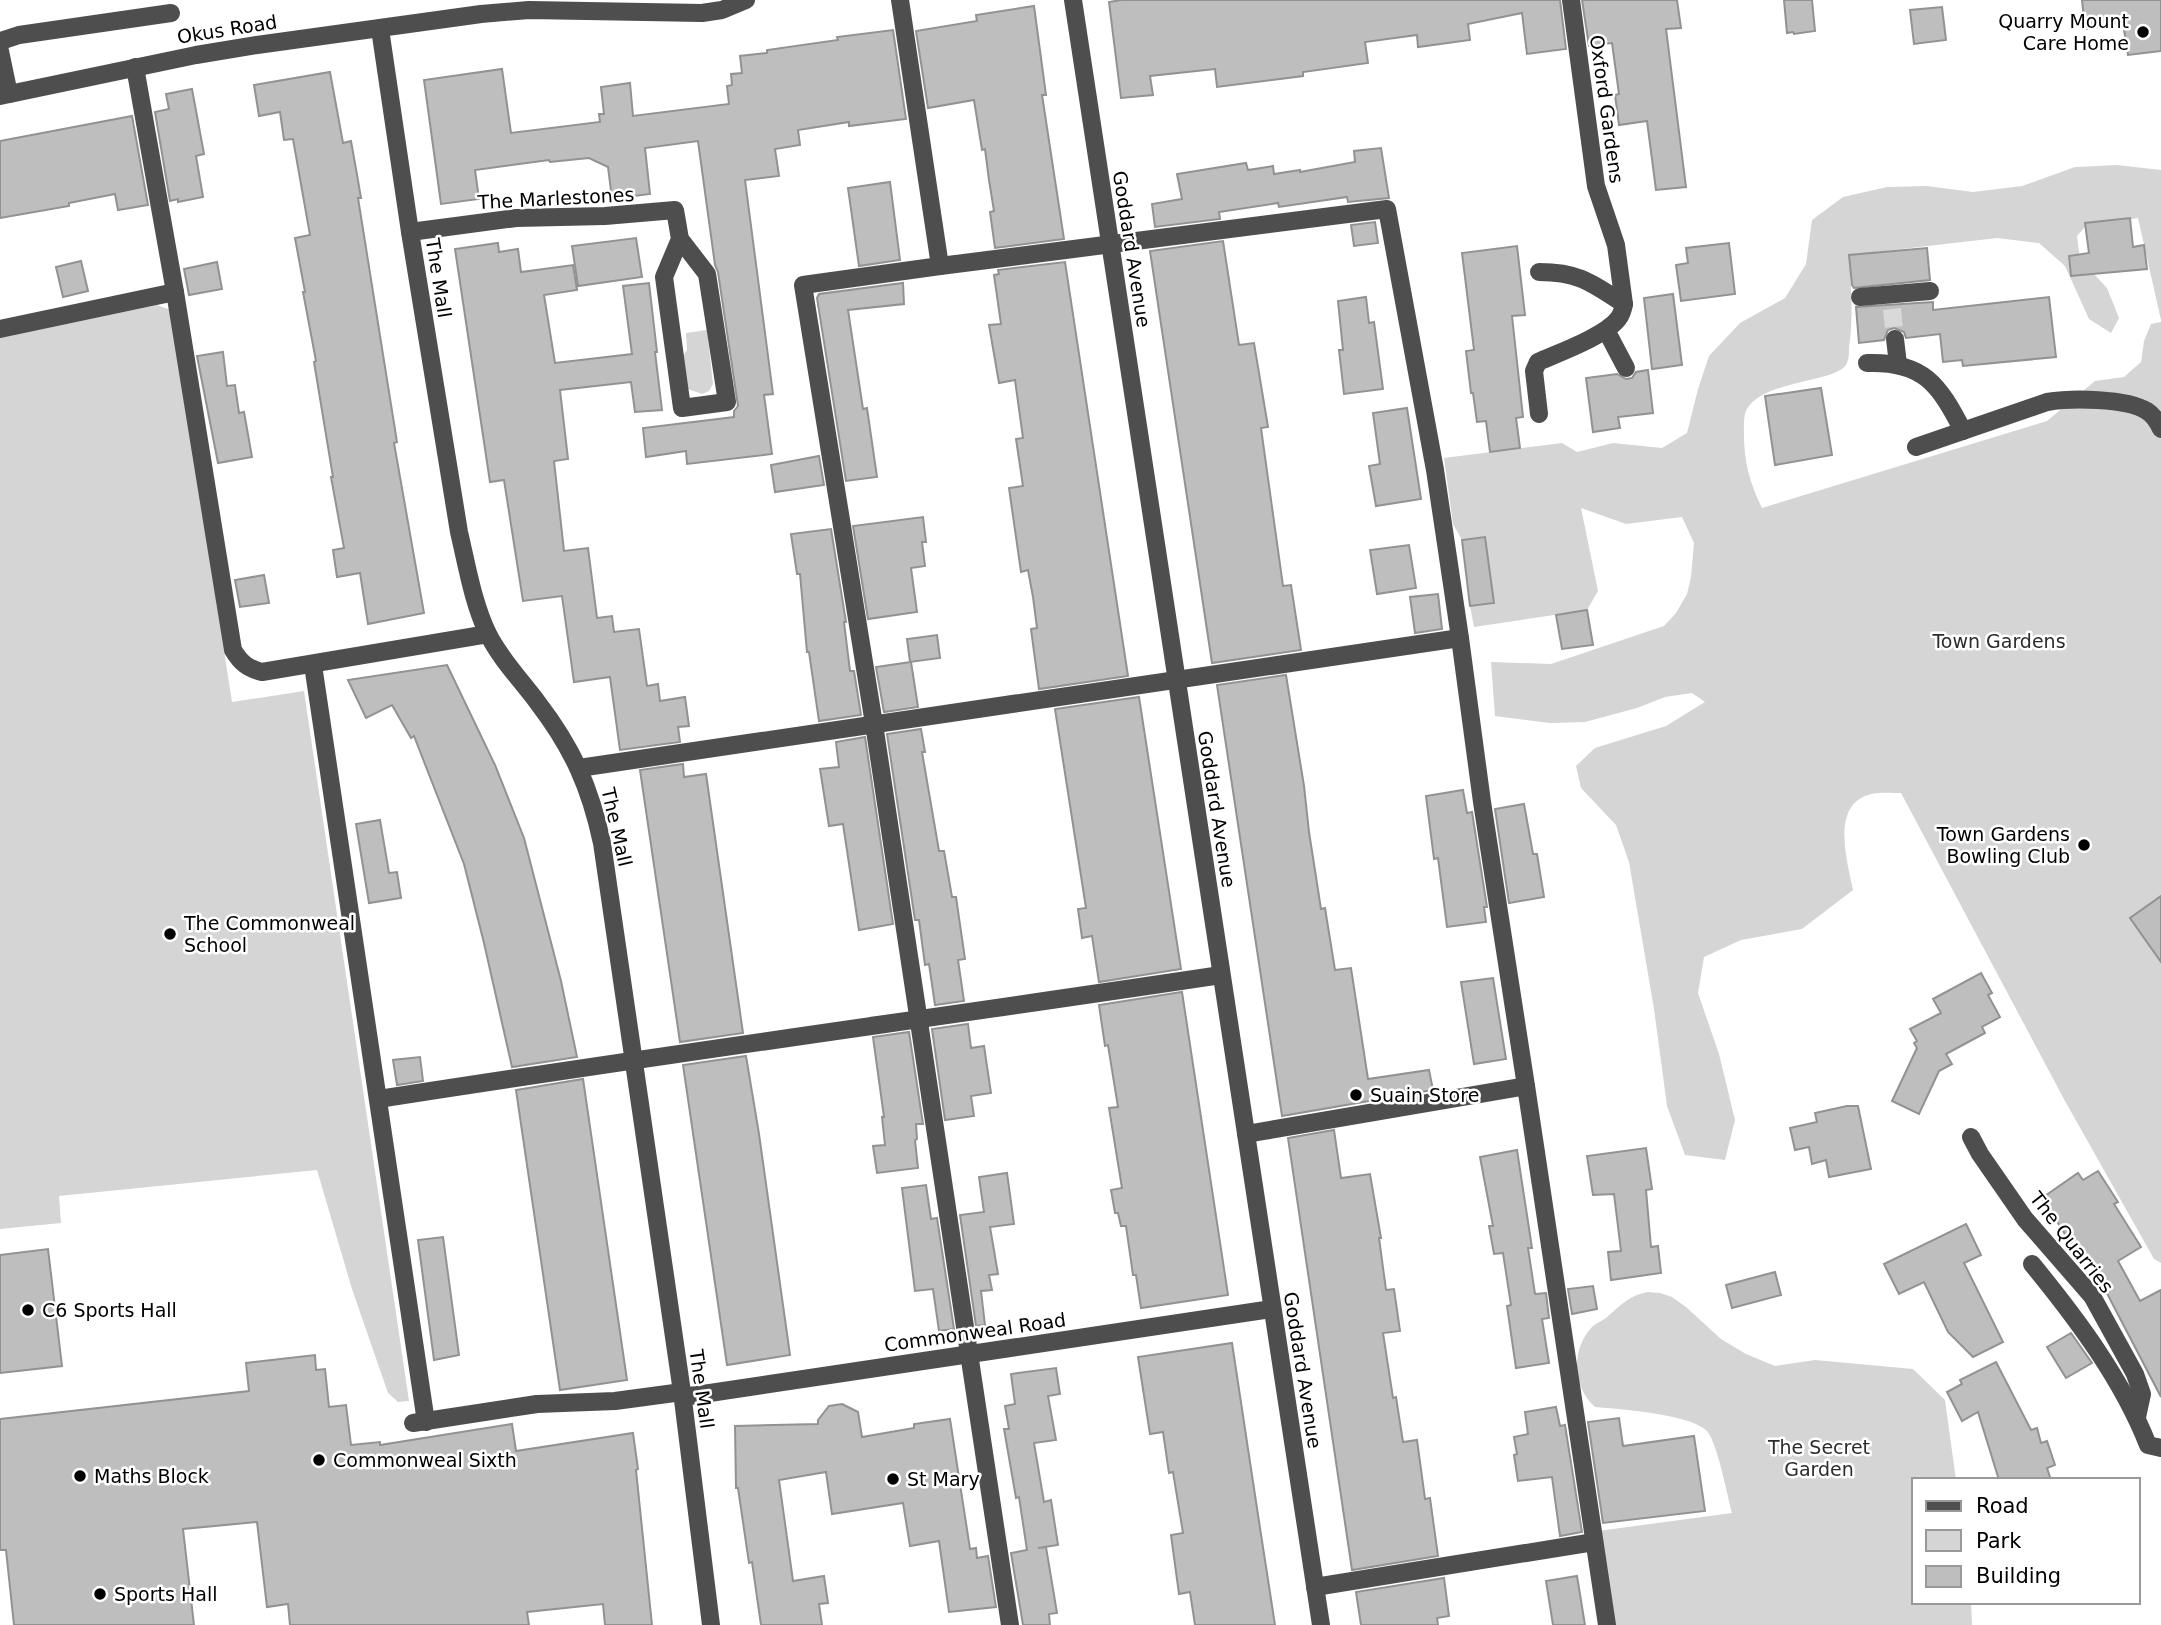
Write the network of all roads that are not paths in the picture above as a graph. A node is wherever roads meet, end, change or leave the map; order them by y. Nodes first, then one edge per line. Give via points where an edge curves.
1 (746, 0) edge
2 (900, 0) edge
3 (1073, 0) edge
4 (1571, 0) edge
5 (171, 13) dead end
6 (380, 29) junction
7 (0, 44) edge
8 (0, 51) edge
9 (135, 67) junction
10 (4, 95) edge
11 (410, 232) junction
12 (680, 239) junction
13 (1110, 244) junction
14 (940, 265) junction
15 (1539, 272) dead end
16 (1930, 291) dead end
17 (175, 292) junction
18 (1860, 297) dead end
19 (1624, 303) junction
20 (0, 329) edge
21 (1606, 330) junction
22 (1895, 339) tunnel mouth
23 (1867, 363) dead end
24 (1898, 364) junction
25 (1626, 368) dead end
26 (1539, 414) dead end
27 (2161, 429) edge
28 (1964, 431) junction
29 (1916, 447) dead end
30 (488, 634) junction
31 (1460, 638) junction
32 (313, 665) junction
33 (1176, 680) junction
34 (874, 724) junction
35 (579, 768) junction
36 (1221, 975) junction
37 (918, 1020) junction
38 (632, 1059) junction
39 (1526, 1086) junction
40 (379, 1099) junction
41 (1246, 1134) junction
42 (1971, 1137) dead end
43 (2032, 1264) dead end
44 (1272, 1309) junction
45 (970, 1353) junction
46 (683, 1394) junction
47 (2137, 1417) junction
48 (2161, 1448) edge
49 (1594, 1542) junction
50 (1315, 1587) junction
51 (711, 1625) edge
52 (1010, 1625) edge
53 (1321, 1625) edge
54 (1607, 1625) edge

1 - 6 street, Okus Road via 702,13 529,10
2 - 14 street
3 - 13 street, Goddard Avenue
4 - 19 street, Oxford Gardens via 1596,186 1616,245
5 - 7 street, Okus Road via 19,35
6 - 9 street, Okus Road
6 - 11 street, The Mall
8 - 10 street, Okus Road
9 - 10 street, Okus Road
9 - 17 street
11 - 12 street, The Marlestones via 516,218 676,210
11 - 30 street, The Mall via 459,532
12 - 12 street, The Marlestones via 664,277 682,408 727,402 707,274
13 - 14 street
13 - 31 street via 1388,209
13 - 33 street, Goddard Avenue
14 - 34 street via 803,285
15 - 19 street via 1574,275
16 - 18 street via 1892,302
17 - 20 street
17 - 32 street via 233,650 249,669 262,672
19 - 21 street via 1617,322
21 - 25 street
21 - 26 street via 1538,362 1534,371
22 - 24 street
23 - 24 street
24 - 28 street via 1936,386
27 - 28 street via 2146,411 2124,404 2068,399
28 - 29 street
30 - 32 street
30 - 35 street, The Mall
31 - 33 street
31 - 39 street
32 - 40 street
33 - 34 street
33 - 36 street, Goddard Avenue
34 - 35 street
34 - 37 street
35 - 38 street, The Mall via 602,843
36 - 37 street
36 - 41 street, Goddard Avenue
37 - 38 street
37 - 45 street
38 - 40 street
38 - 46 street, The Mall
39 - 41 street
39 - 49 street
40 - 46 street, Commonweal Road via 420,1423 537,1404
41 - 44 street, Goddard Avenue
42 - 47 street, The Quarries via 2025,1219 2092,1296 2135,1374 2142,1394
43 - 47 street via 2067,1306
44 - 45 street, Commonweal Road
44 - 50 street, Goddard Avenue
45 - 46 street, Commonweal Road
45 - 52 street
46 - 51 street, The Mall
47 - 48 street via 2148,1445
49 - 50 street
49 - 54 street
50 - 53 street, Goddard Avenue

